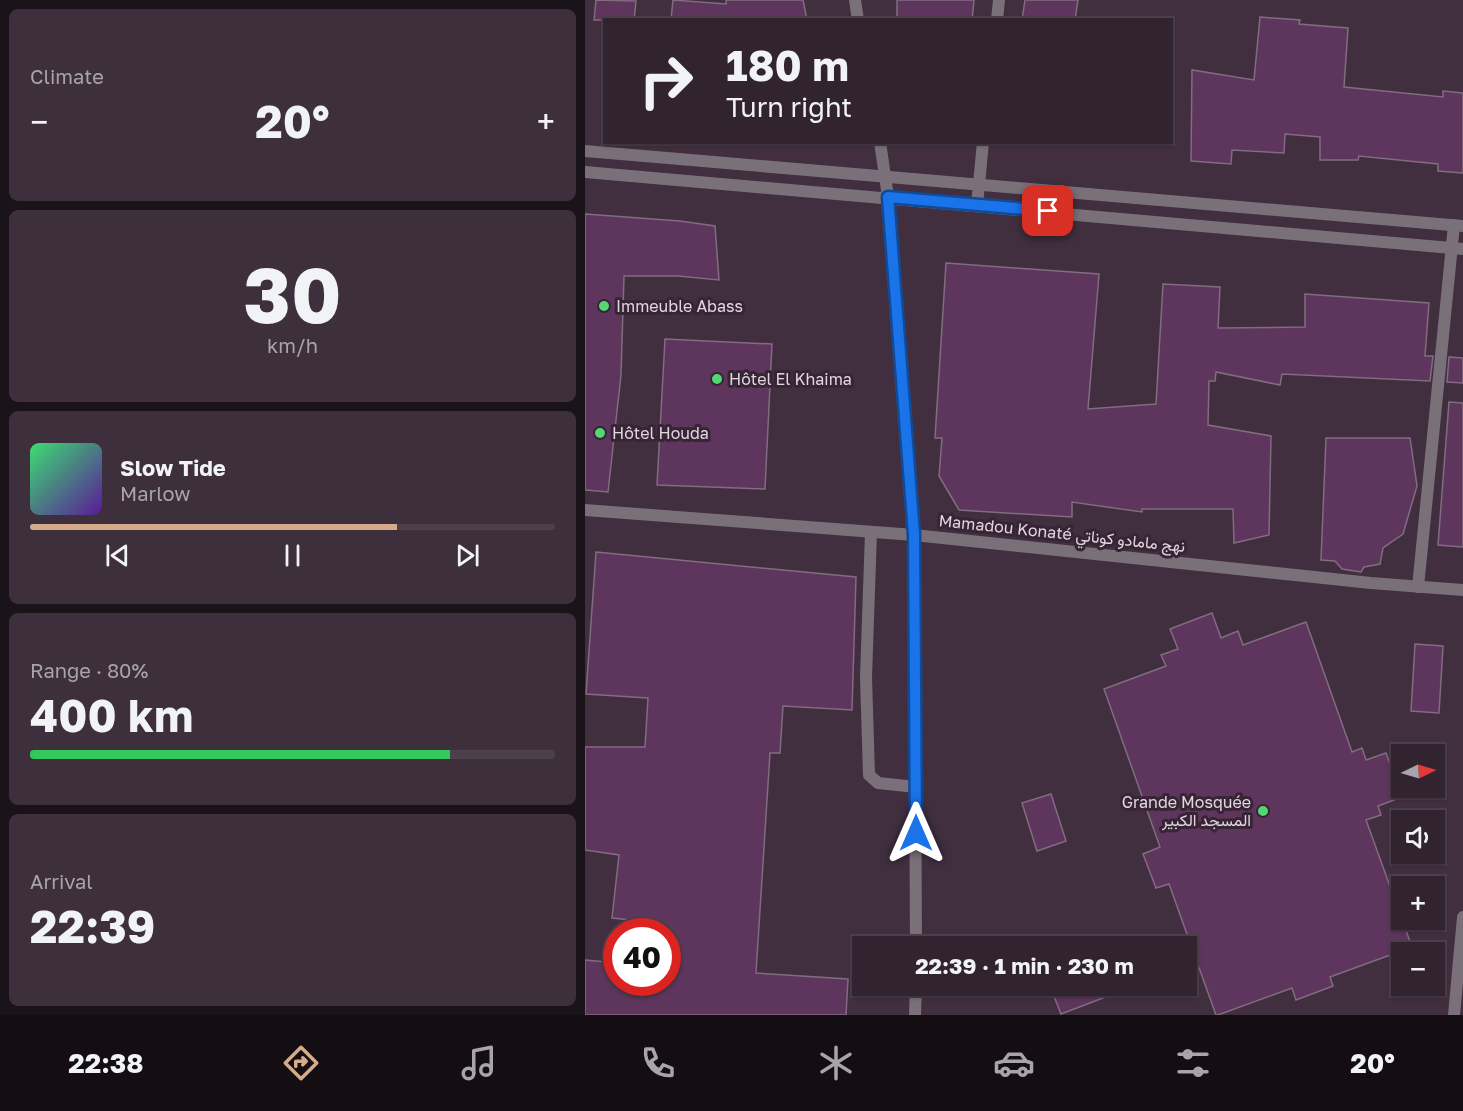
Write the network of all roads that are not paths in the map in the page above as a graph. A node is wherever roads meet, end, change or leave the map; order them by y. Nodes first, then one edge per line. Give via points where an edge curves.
1 (855, 0) edge
2 (999, 0) edge
3 (858, 18) edge
4 (997, 18) edge
5 (880, 144) edge
6 (983, 144) edge
7 (585, 151) edge
8 (585, 172) edge
9 (885, 175) junction
10 (979, 184) junction
11 (888, 197) junction
12 (977, 205) junction
13 (1458, 226) edge
14 (1457, 249) edge
15 (585, 510) edge
16 (871, 532) junction
17 (914, 535) junction
18 (1418, 587) junction
19 (1463, 590) edge
20 (917, 787) junction
21 (1463, 916) edge
22 (916, 936) edge
23 (916, 996) edge
24 (915, 1015) edge
25 (1454, 1015) edge

1 - 3 street
2 - 4 street
5 - 9 street
6 - 10 street
7 - 9 street
8 - 11 street
9 - 10 street
9 - 11 street
10 - 12 street
10 - 13 street
11 - 12 street
11 - 17 street
12 - 14 street
13 - 14 street
14 - 18 street
15 - 16 street, Mamadou Konaté نهج مامادو كوناتي
16 - 17 street, Mamadou Konaté نهج مامادو كوناتي
16 - 20 street via 866,677 869,775 878,783
17 - 18 street, Mamadou Konaté نهج مامادو كوناتي
17 - 20 street
18 - 19 street, Mamadou Konaté نهج مامادو كوناتي
20 - 22 street
21 - 25 street
23 - 24 street

